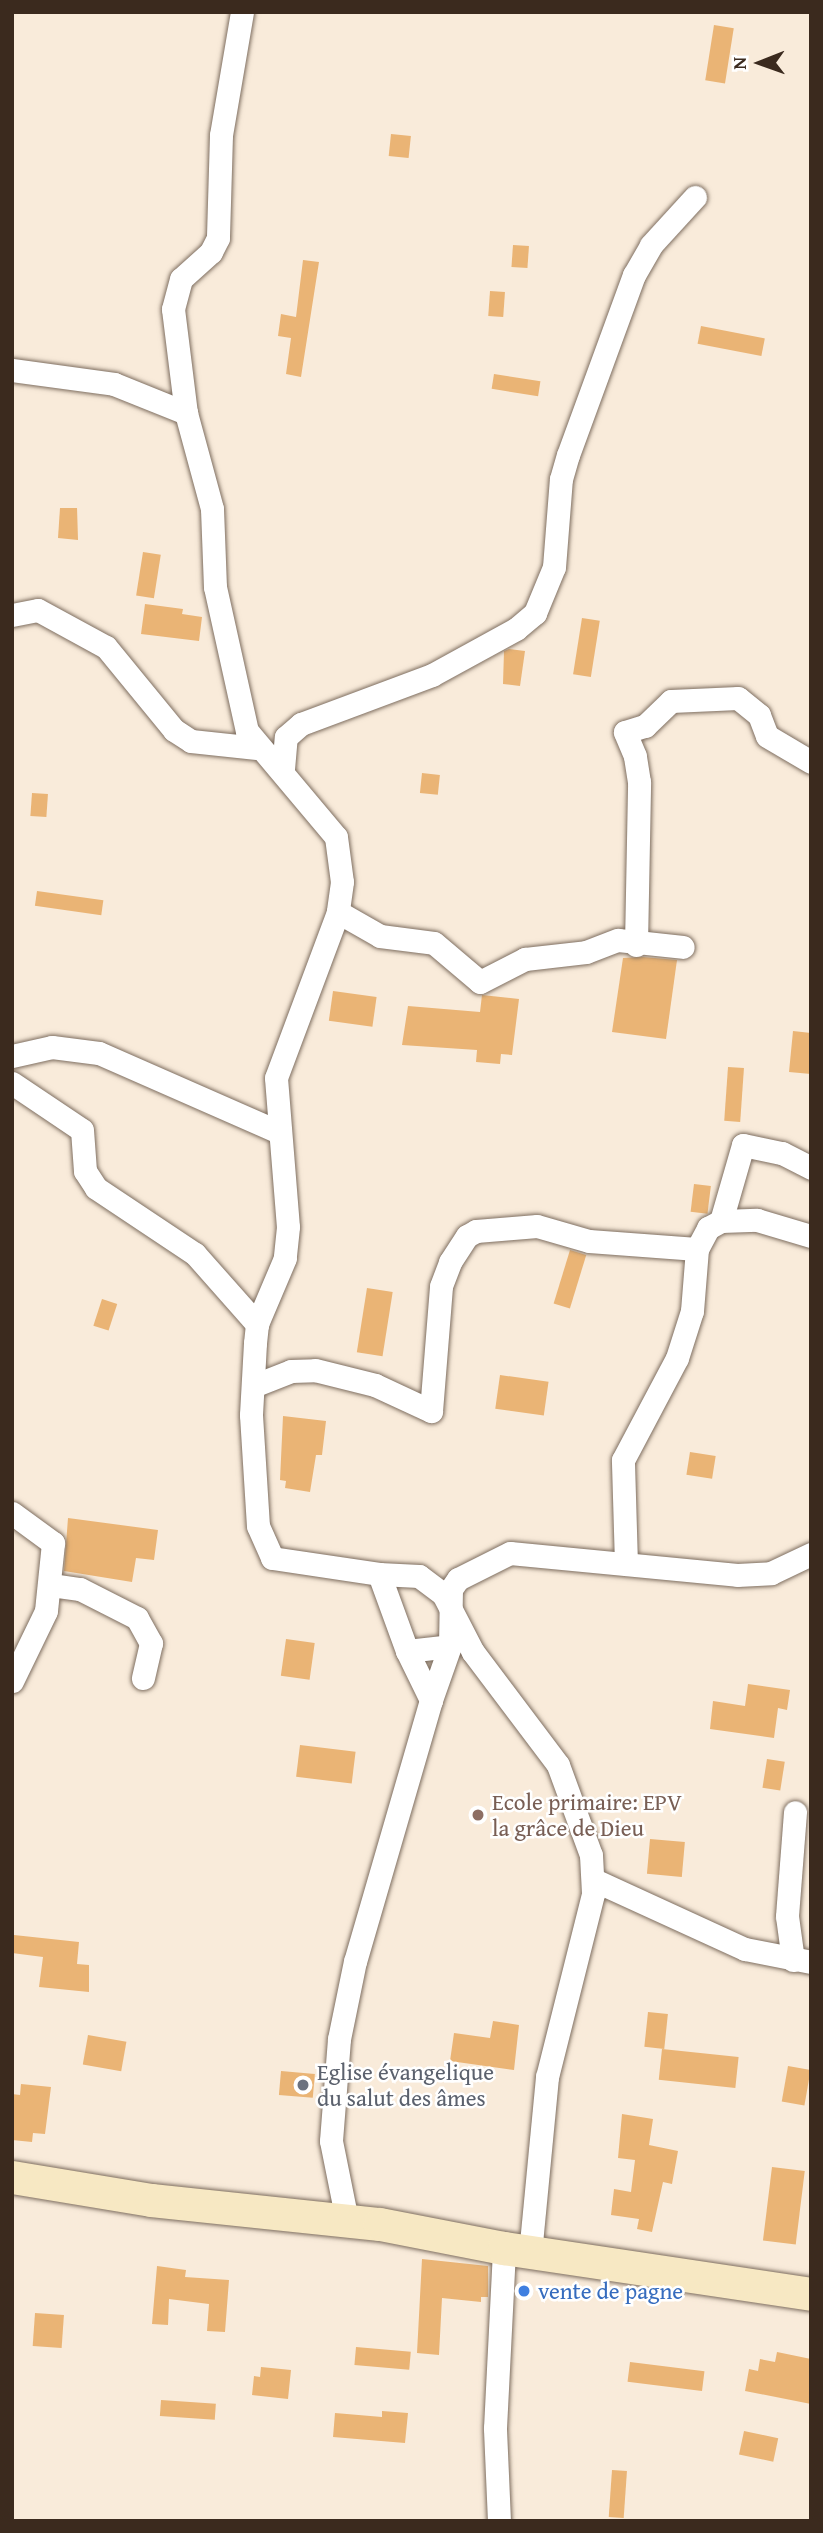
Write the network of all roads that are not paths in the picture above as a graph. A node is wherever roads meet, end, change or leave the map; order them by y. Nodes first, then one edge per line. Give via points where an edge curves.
1 (242, 12) edge
2 (695, 197) dead end
3 (12, 370) edge
4 (186, 413) junction
5 (12, 615) edge
6 (257, 748) junction
7 (811, 762) edge
8 (283, 769) junction
9 (338, 912) junction
10 (636, 945) junction
11 (683, 947) dead end
12 (12, 1055) edge
13 (12, 1083) edge
14 (279, 1132) junction
15 (811, 1168) edge
16 (721, 1221) junction
17 (811, 1236) edge
18 (697, 1249) junction
19 (257, 1324) junction
20 (253, 1386) junction
21 (12, 1513) edge
22 (811, 1554) edge
23 (626, 1564) junction
24 (379, 1574) junction
25 (51, 1586) junction
26 (452, 1613) junction
27 (450, 1646) junction
28 (407, 1651) junction
29 (143, 1678) dead end
30 (12, 1681) edge
31 (431, 1700) junction
32 (795, 1812) dead end
33 (594, 1880) junction
34 (802, 1961) edge
35 (12, 2177) edge
36 (347, 2220) junction
37 (517, 2250) junction
38 (811, 2294) edge
39 (499, 2521) edge

1 - 4 street via 221,135 218,238 174,293
2 - 8 street via 650,245 634,275 568,455 554,567 535,613 516,629 432,675 302,724 282,747
3 - 4 street via 114,384
4 - 6 street via 212,509 223,627 240,708
5 - 6 street via 38,610 98,641 129,670 174,730 191,741
6 - 8 street
7 - 10 street via 767,736 759,715 738,698 671,701 645,726 625,732 639,782
8 - 9 street via 336,837 342,857
9 - 10 street via 380,936 434,943 480,982 540,955 586,952 618,940
9 - 14 street via 279,1059 275,1096
10 - 11 street
12 - 14 street via 51,1047 99,1053
13 - 19 street via 82,1130 85,1171 96,1188 195,1254
14 - 19 street via 288,1227 285,1258
15 - 16 street via 782,1153 743,1144
16 - 17 street via 757,1220
16 - 18 street via 708,1228
18 - 20 street via 589,1241 537,1226 476,1231 450,1262 441,1286 430,1411 375,1385 315,1370 291,1371
18 - 23 street via 685,1337 647,1422 624,1460
19 - 20 street
20 - 24 street via 251,1415 263,1545 272,1558
21 - 25 street via 53,1543
22 - 23 street via 771,1573 737,1575
23 - 26 street via 510,1553 458,1579 451,1589
24 - 26 street via 419,1576 433,1582
24 - 28 street
25 - 29 street via 80,1589 137,1618 151,1643
25 - 30 street via 46,1612
26 - 27 street
26 - 33 street via 487,1673 558,1765 585,1834
27 - 28 street
27 - 31 street
28 - 31 street
31 - 36 street via 355,1961 339,2039 331,2141
32 - 34 street via 787,1916
33 - 34 street via 713,1936
33 - 37 street via 547,2077
35 - 36 street via 151,2200
36 - 37 street
37 - 38 street
37 - 39 street via 495,2428

